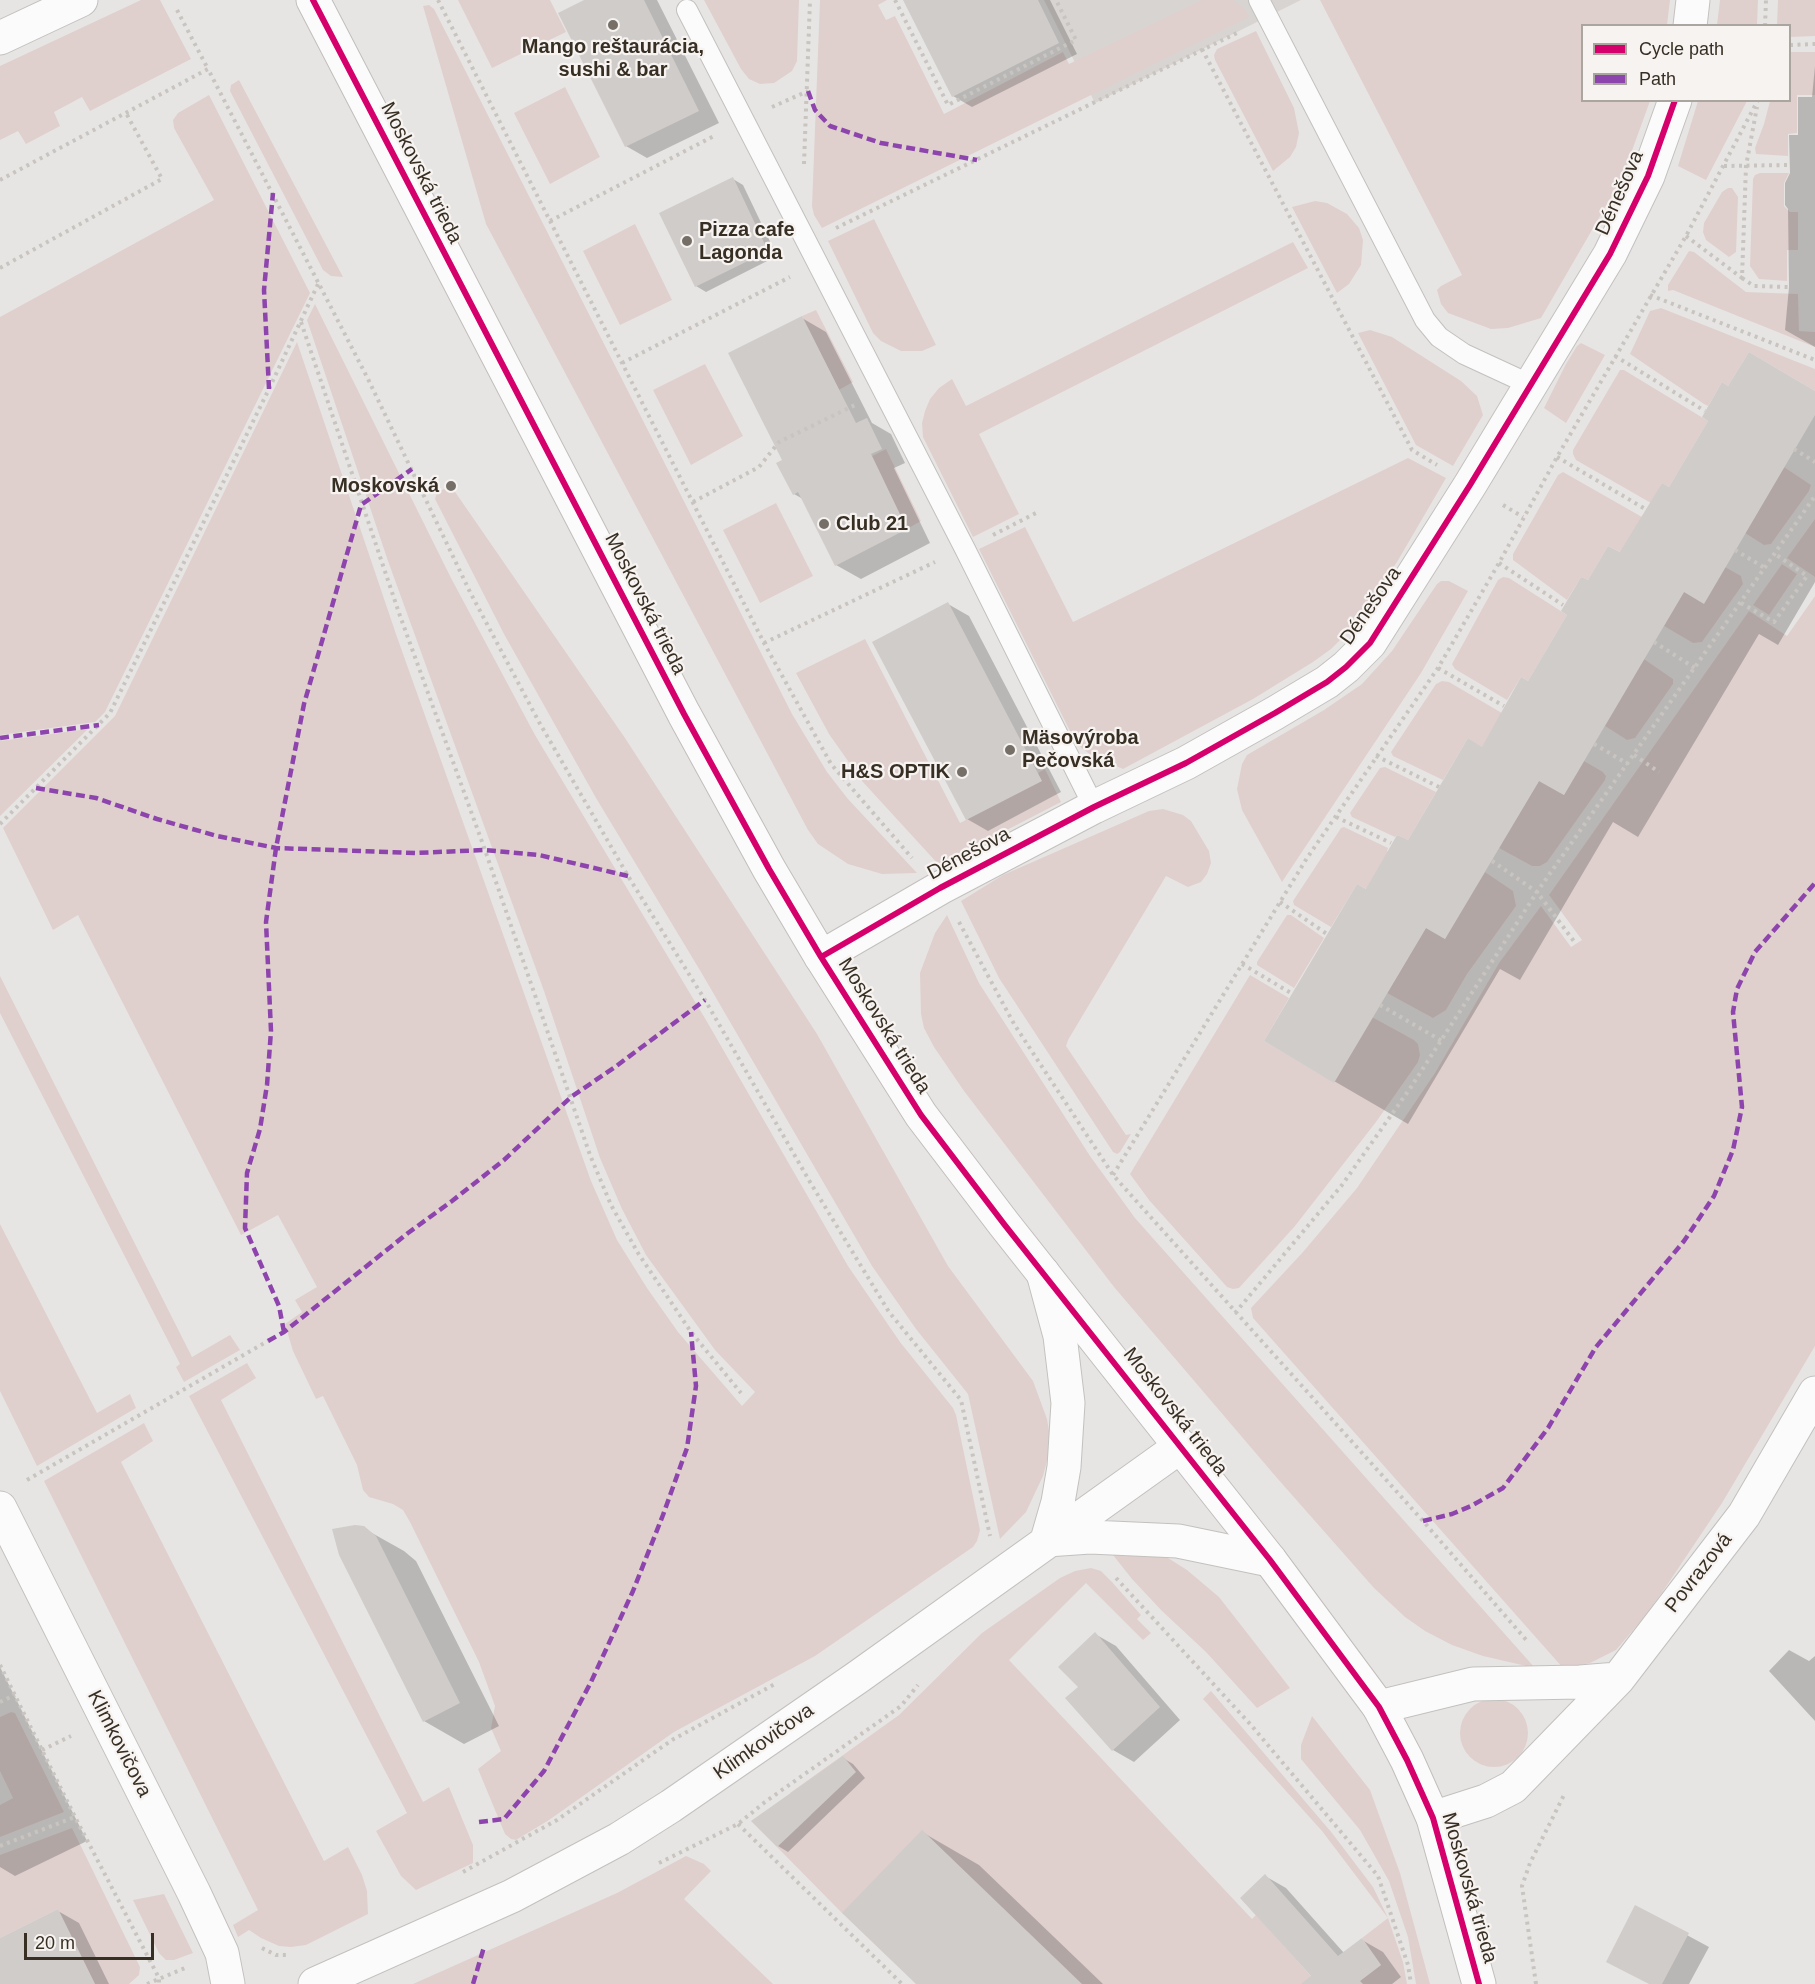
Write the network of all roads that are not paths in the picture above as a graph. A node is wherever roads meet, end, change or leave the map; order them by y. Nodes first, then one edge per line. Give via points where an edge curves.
1 (81, 0) edge
2 (313, 0) edge
3 (1259, 0) edge
4 (1693, 0) edge
5 (687, 10) dead end
6 (1690, 24) edge
7 (0, 38) edge
8 (1674, 102) edge
9 (1531, 385) junction
10 (1094, 807) junction
11 (821, 957) junction
12 (1043, 1273) junction
13 (1815, 1393) edge
14 (1181, 1446) junction
15 (0, 1508) edge
16 (1047, 1540) junction
17 (1270, 1560) junction
18 (1618, 1678) junction
19 (1378, 1707) junction
20 (1433, 1818) junction
21 (228, 1984) edge
22 (315, 1984) edge
23 (1479, 1984) edge

1 - 7 street
2 - 11 street, Moskovská trieda via 678,704
3 - 9 lane via 1425,320 1439,337 1464,354
4 - 6 street
5 - 10 lane
8 - 9 street, Dénešova via 1648,177 1610,254
9 - 10 street, Dénešova via 1370,643 1346,667 1186,763
10 - 11 street, Dénešova via 940,888
11 - 12 street, Moskovská trieda via 921,1115
12 - 14 street, Moskovská trieda
12 - 16 street via 1060,1336 1068,1403 1064,1467
13 - 18 street, Povrazová via 1744,1515
14 - 16 street, Klimkovičova
14 - 17 street, Moskovská trieda
15 - 21 street, Klimkovičova via 198,1902 222,1953
16 - 17 street via 1090,1537 1178,1541
16 - 22 street, Klimkovičova via 858,1677 620,1839 512,1896
17 - 19 street, Moskovská trieda
18 - 19 street via 1473,1684
18 - 20 street, Povrazová via 1513,1786 1486,1801
19 - 20 street, Moskovská trieda
20 - 23 street, Moskovská trieda

